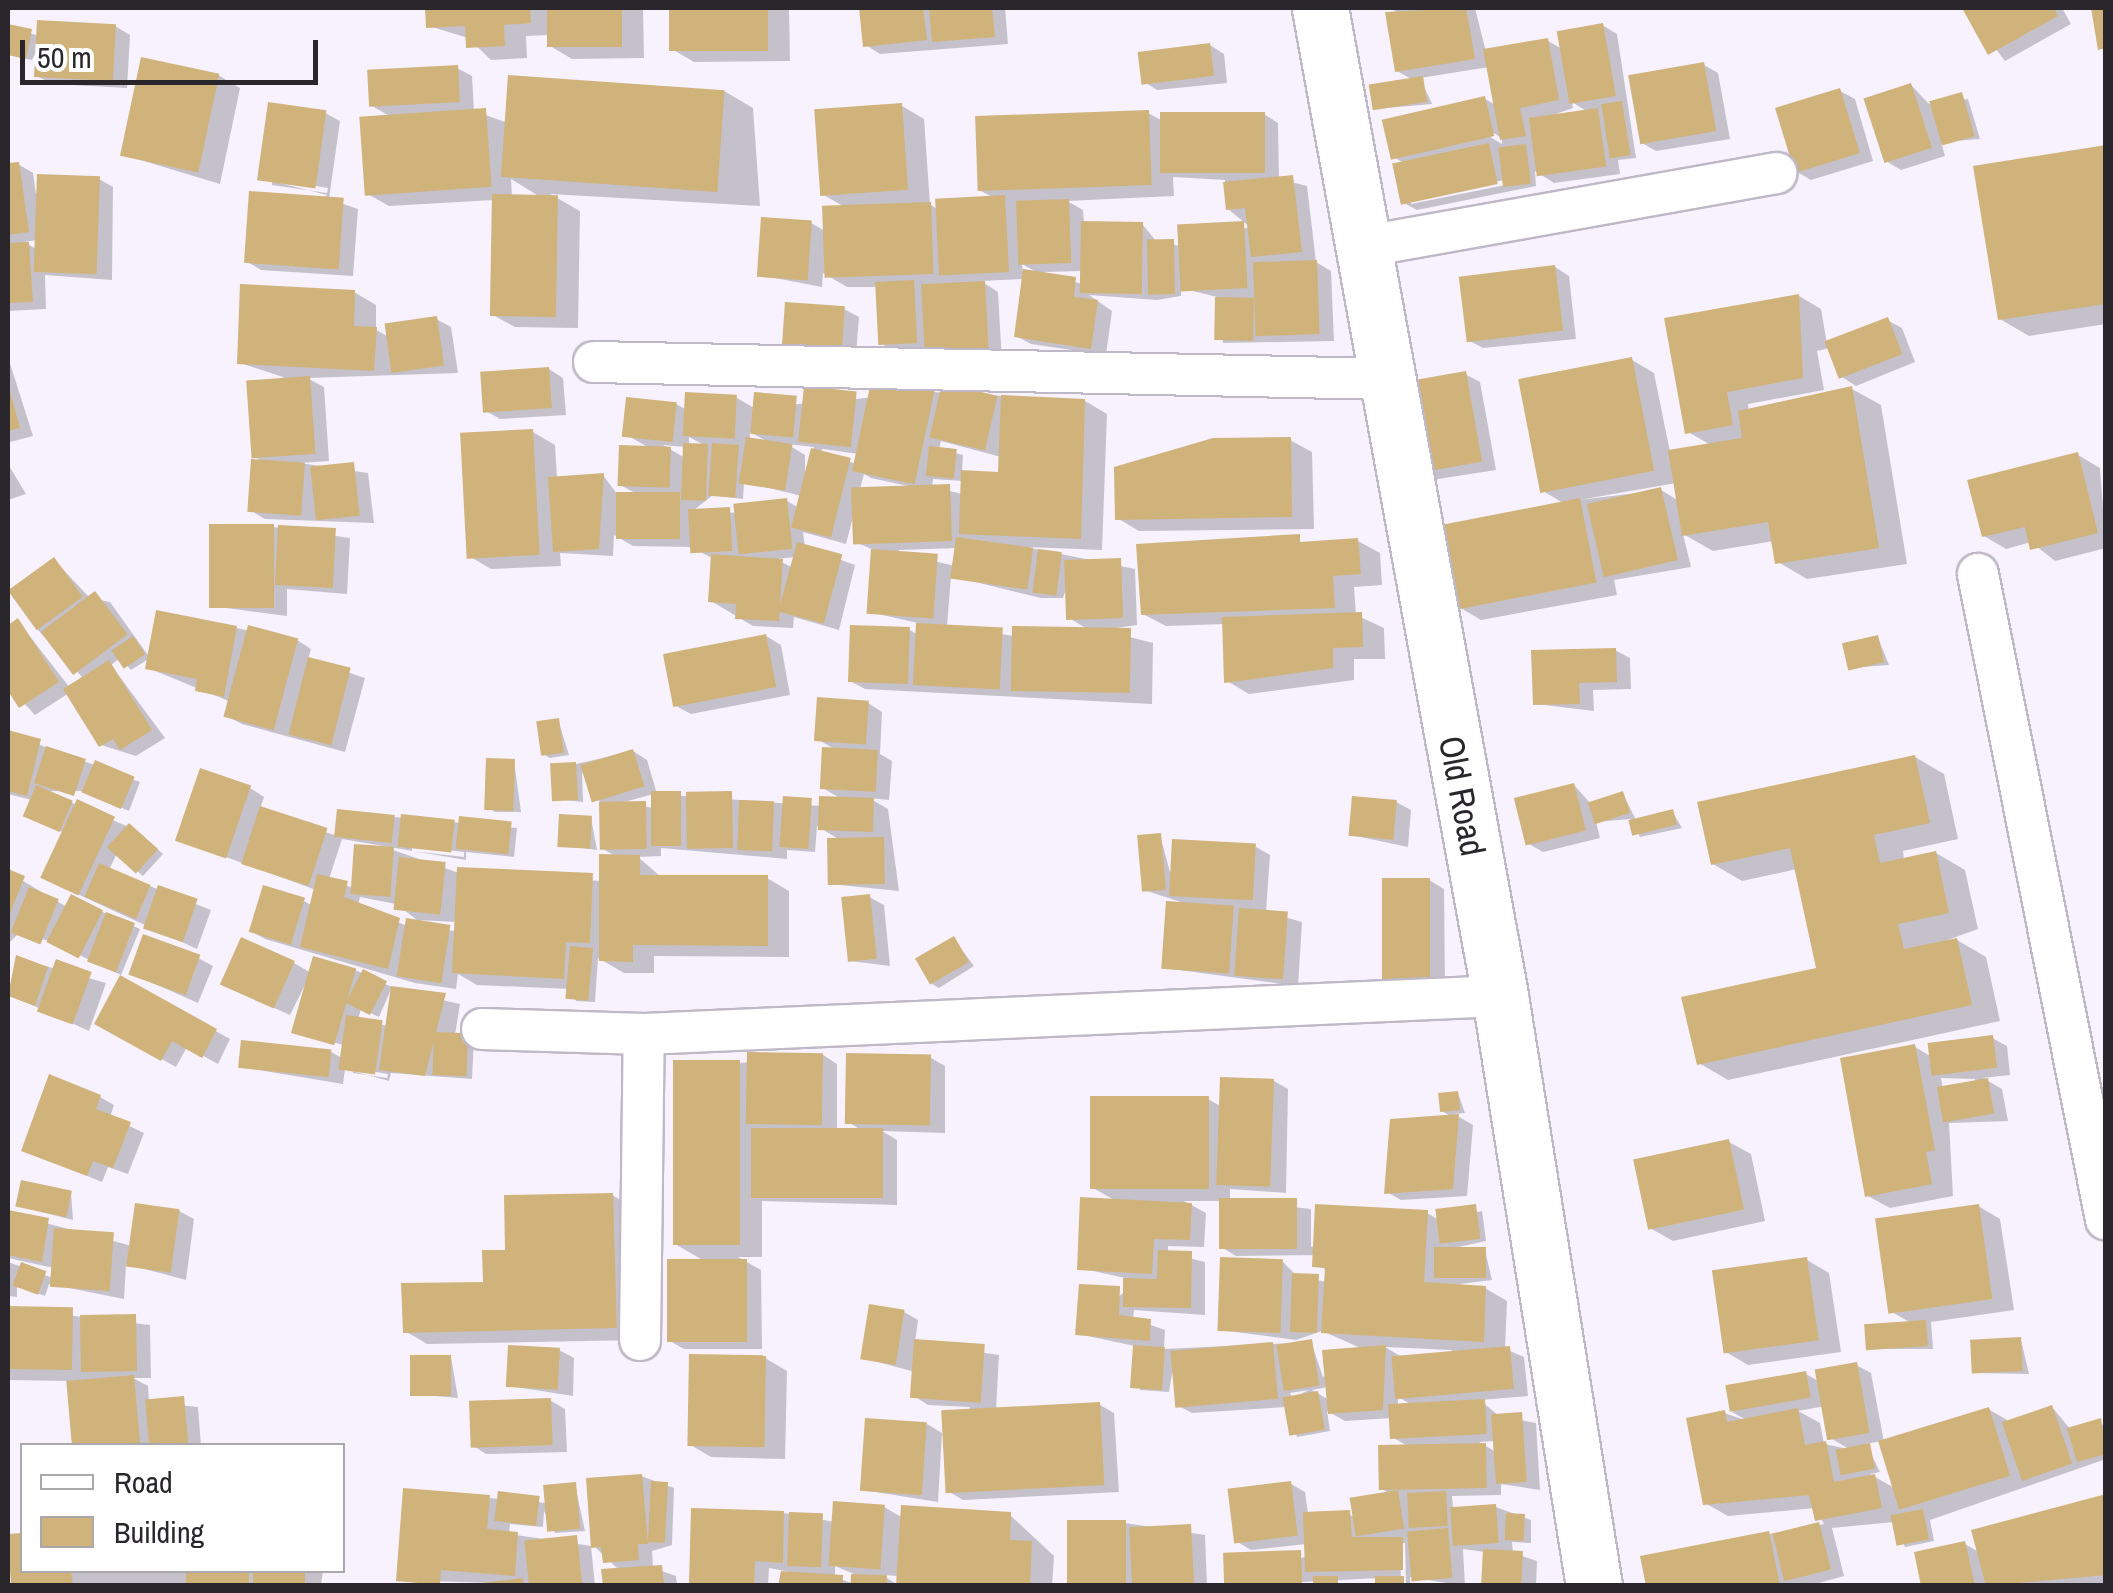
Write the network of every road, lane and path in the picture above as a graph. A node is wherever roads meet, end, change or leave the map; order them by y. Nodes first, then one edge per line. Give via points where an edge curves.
1 (1320, 8) edge
2 (1776, 173) dead end
3 (1361, 246) junction
4 (594, 362) dead end
5 (1384, 379) junction
6 (1978, 574) dead end
7 (1500, 996) junction
8 (482, 1029) dead end
9 (644, 1034) junction
10 (2106, 1219) edge
11 (640, 1340) dead end
12 (1594, 1586) edge

1 - 3 street, Old Road
2 - 3 street
3 - 5 street, Old Road
4 - 5 street
5 - 7 street, Old Road
6 - 10 street
7 - 9 street
7 - 12 street, Old Road
8 - 9 street
9 - 11 street

